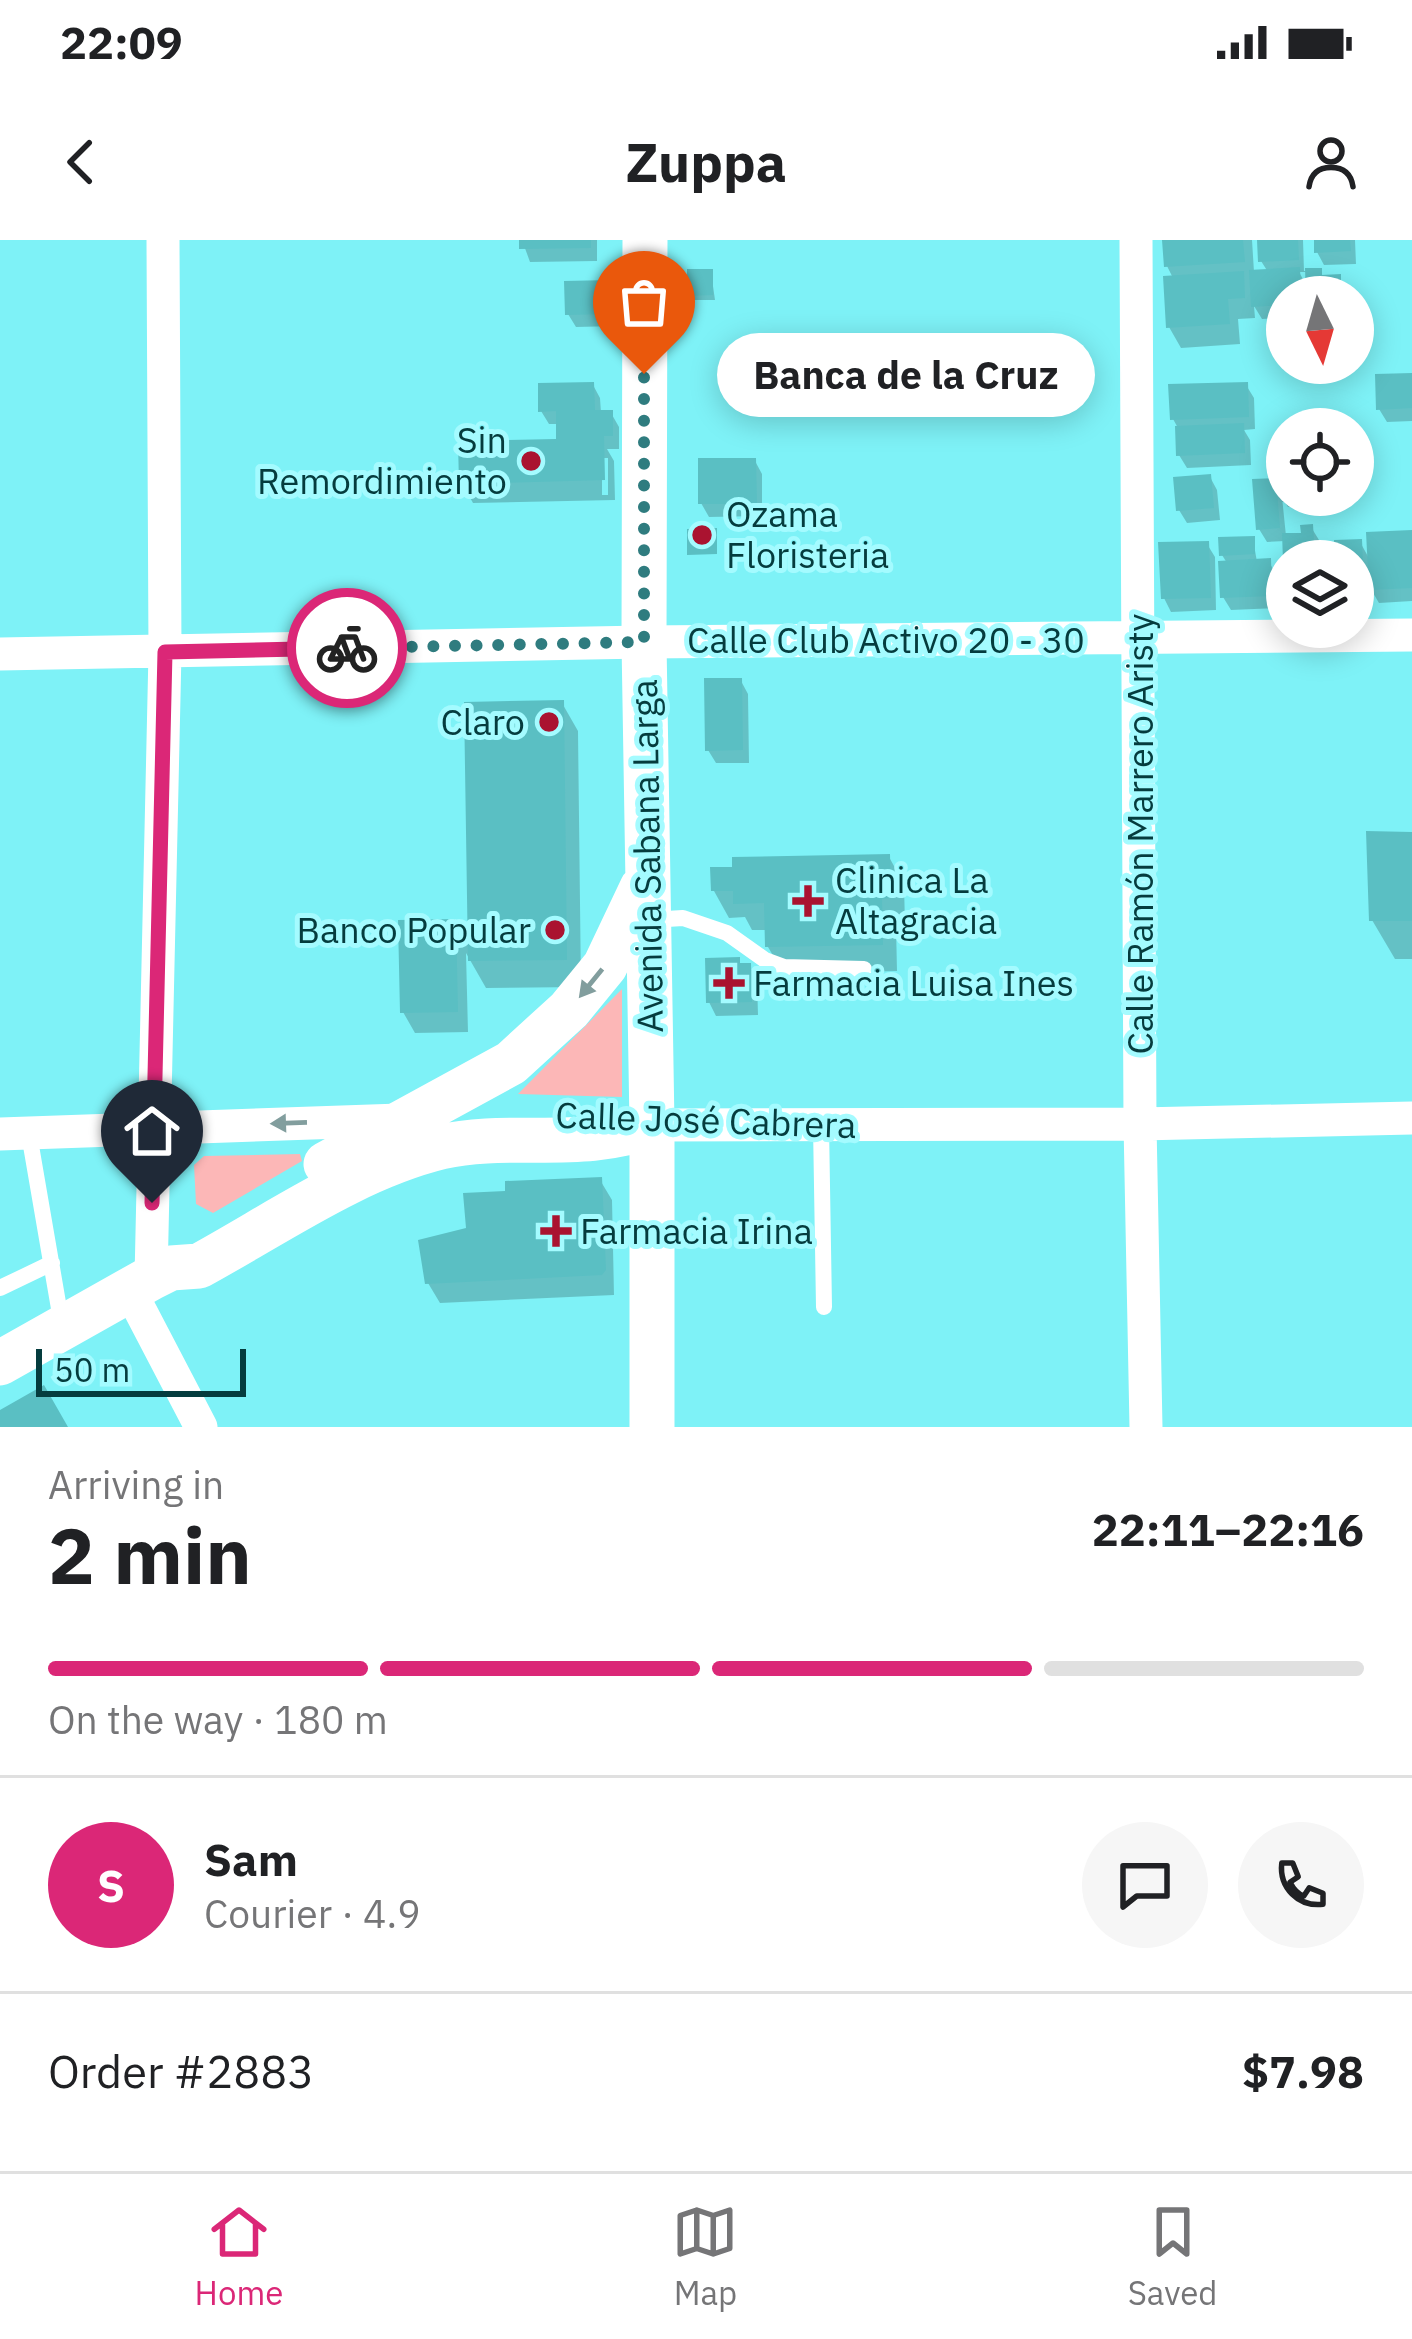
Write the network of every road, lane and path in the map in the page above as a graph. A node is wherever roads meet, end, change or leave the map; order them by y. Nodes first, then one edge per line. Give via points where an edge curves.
1 (163, 240) edge
2 (644, 240) edge
3 (1136, 240) edge
4 (1412, 635) edge
5 (1140, 638) junction
6 (644, 642) junction
7 (165, 652) junction
8 (0, 654) edge
9 (647, 900) junction
10 (864, 968) dead end
11 (1412, 1118) edge
12 (406, 1120) junction
13 (1140, 1124) junction
14 (821, 1125) junction
15 (652, 1126) junction
16 (152, 1127) junction
17 (15, 1134) edge
18 (52, 1263) junction
19 (150, 1278) junction
20 (0, 1288) edge
21 (824, 1307) dead end
22 (63, 1327) junction
23 (0, 1363) edge
24 (201, 1427) edge
25 (652, 1427) edge
26 (1146, 1427) edge

1 - 7 street
2 - 6 main road, Avenida Sabana Larga
3 - 5 street, Calle Ramón Marrero Aristy
4 - 5 street, Calle Club Activo 20 - 30
5 - 6 street, Calle Club Activo 20 - 30
5 - 13 street, Calle Ramón Marrero Aristy
6 - 7 street, Calle Club Activo 20 - 30
6 - 9 main road, Avenida Sabana Larga
7 - 8 street, Calle Club Activo 20 - 30
7 - 16 street
9 - 10 lane via 784,967
9 -> 12 main road via 569,1010 511,1063
9 - 15 main road, Avenida Sabana Larga
11 - 13 street, Calle José Cabrera
12 - 15 main road, Calle José Cabrera via 619,1112
12 -> 16 street, Calle José Cabrera
12 - 19 main road via 230,1218
13 - 14 street, Calle José Cabrera
13 - 26 street, Calle Ramón Marrero Aristy
14 - 15 street, Calle José Cabrera
14 - 21 lane
15 - 19 main road via 624,1137 444,1146 350,1183 199,1266
15 - 25 main road, Avenida Sabana Larga
16 - 17 street, Calle José Cabrera
16 - 19 street
17 - 18 lane
18 - 20 lane
18 - 22 lane
19 - 22 main road
19 - 24 street
22 - 23 main road

